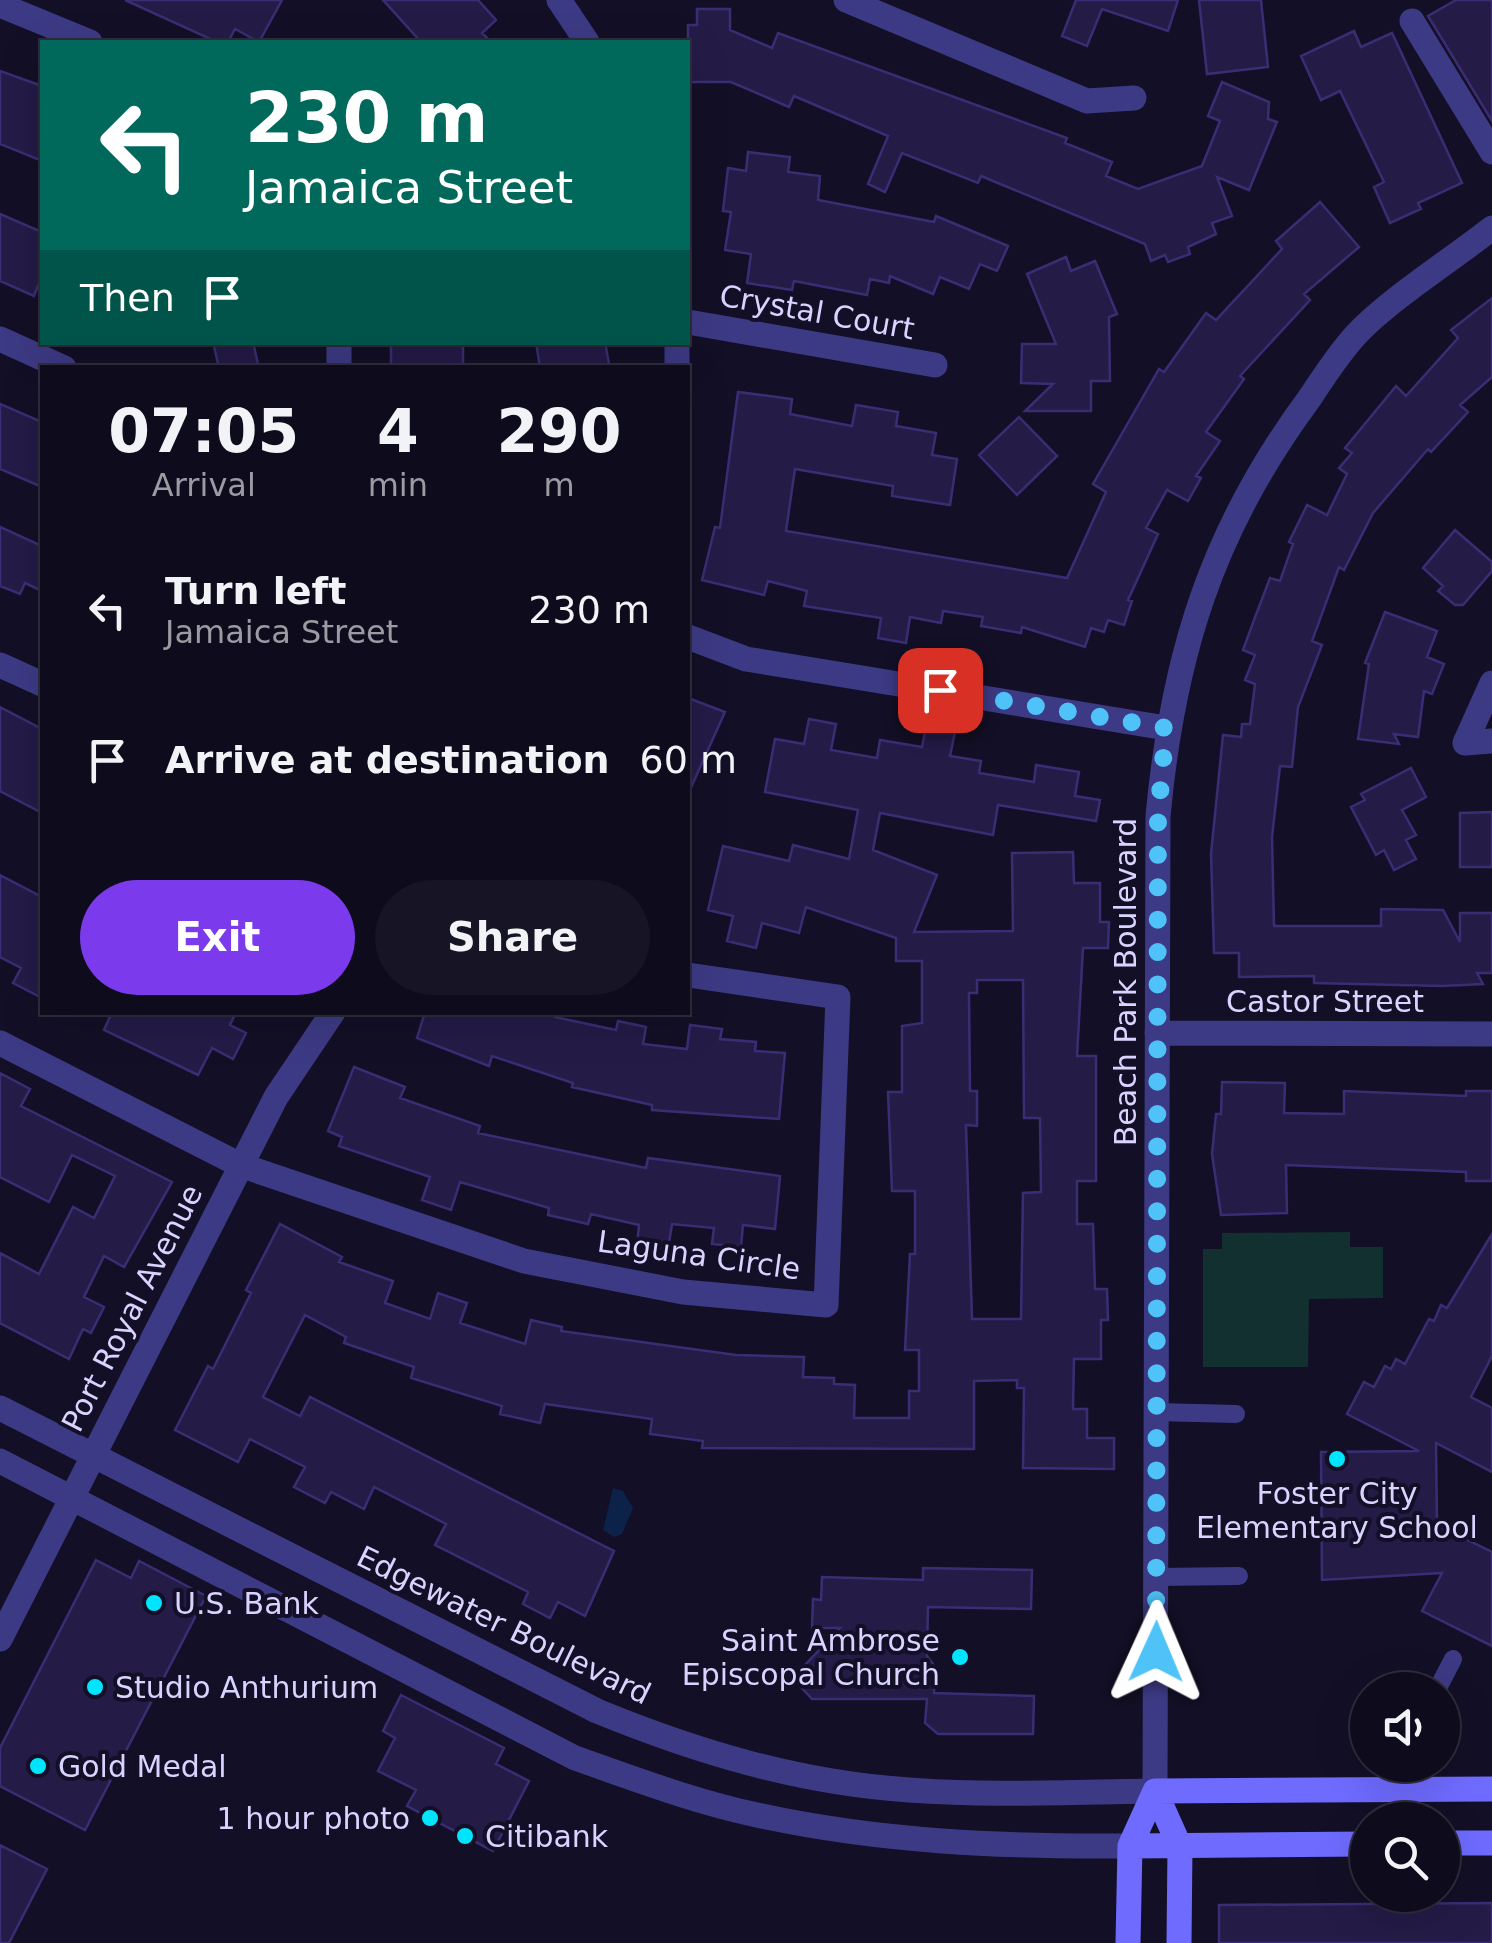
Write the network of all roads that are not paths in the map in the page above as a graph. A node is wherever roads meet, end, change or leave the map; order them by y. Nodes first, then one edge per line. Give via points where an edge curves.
1 (559, 0) edge
2 (846, 0) edge
3 (0, 5) edge
4 (1412, 22) dead end
5 (85, 40) edge
6 (586, 40) edge
7 (1134, 98) dead end
8 (1492, 152) edge
9 (1492, 228) edge
10 (690, 322) edge
11 (0, 339) edge
12 (57, 365) edge
13 (935, 365) dead end
14 (690, 638) edge
15 (0, 665) edge
16 (40, 683) edge
17 (1492, 683) edge
18 (1166, 728) junction
19 (1492, 741) edge
20 (690, 975) edge
21 (332, 1015) edge
22 (1157, 1033) junction
23 (1492, 1034) edge
24 (0, 1044) edge
25 (240, 1166) junction
26 (0, 1408) edge
27 (1156, 1412) junction
28 (1236, 1414) dead end
29 (94, 1456) junction
30 (0, 1461) edge
31 (74, 1498) junction
32 (1239, 1576) dead end
33 (1158, 1577) junction
34 (0, 1639) edge
35 (1453, 1659) dead end
36 (1446, 1672) edge
37 (1389, 1782) edge
38 (1492, 1788) edge
39 (1154, 1792) junction
40 (1383, 1792) junction
41 (1492, 1842) edge
42 (1460, 1843) edge
43 (1350, 1844) edge
44 (1130, 1846) junction
45 (1180, 1846) junction
46 (1128, 1943) edge
47 (1179, 1943) edge

1 - 6 street
2 - 7 street via 1087,101
3 - 5 street
4 - 8 street
9 - 18 street, Beach Park Boulevard via 1355,335 1272,448 1209,571
10 - 13 street, Crystal Court
11 - 12 street
14 - 18 street via 746,659
15 - 16 street
17 - 19 street via 1466,742
18 - 22 street, Beach Park Boulevard via 1158,816
20 - 25 street, Laguna Circle via 838,997 826,1305 684,1292 524,1262
21 - 25 street, Port Royal Avenue via 276,1097
22 - 23 street, Castor Street
22 - 27 street, Beach Park Boulevard
24 - 25 street
25 - 29 street, Port Royal Avenue
26 - 29 street, Edgewater Boulevard
27 - 28 lane
27 - 33 street, Beach Park Boulevard
29 - 31 street, Port Royal Avenue
29 - 39 street, Edgewater Boulevard via 597,1711 674,1742 768,1770 906,1790
30 - 31 street
31 - 34 street, Port Royal Avenue
31 - 44 street via 575,1758 661,1788 757,1816 916,1841
32 - 33 lane
33 - 39 street, Beach Park Boulevard
35 - 36 lane
37 - 40 lane
38 - 40 main road, Edgewater Boulevard
39 - 40 main road, Edgewater Boulevard
39 - 44 main road, Beach Park Boulevard
39 - 45 main road, Beach Park Boulevard
41 - 42 main road
43 - 45 main road
44 - 45 main road
44 - 46 main road, Beach Park Boulevard
45 - 47 main road, Beach Park Boulevard

